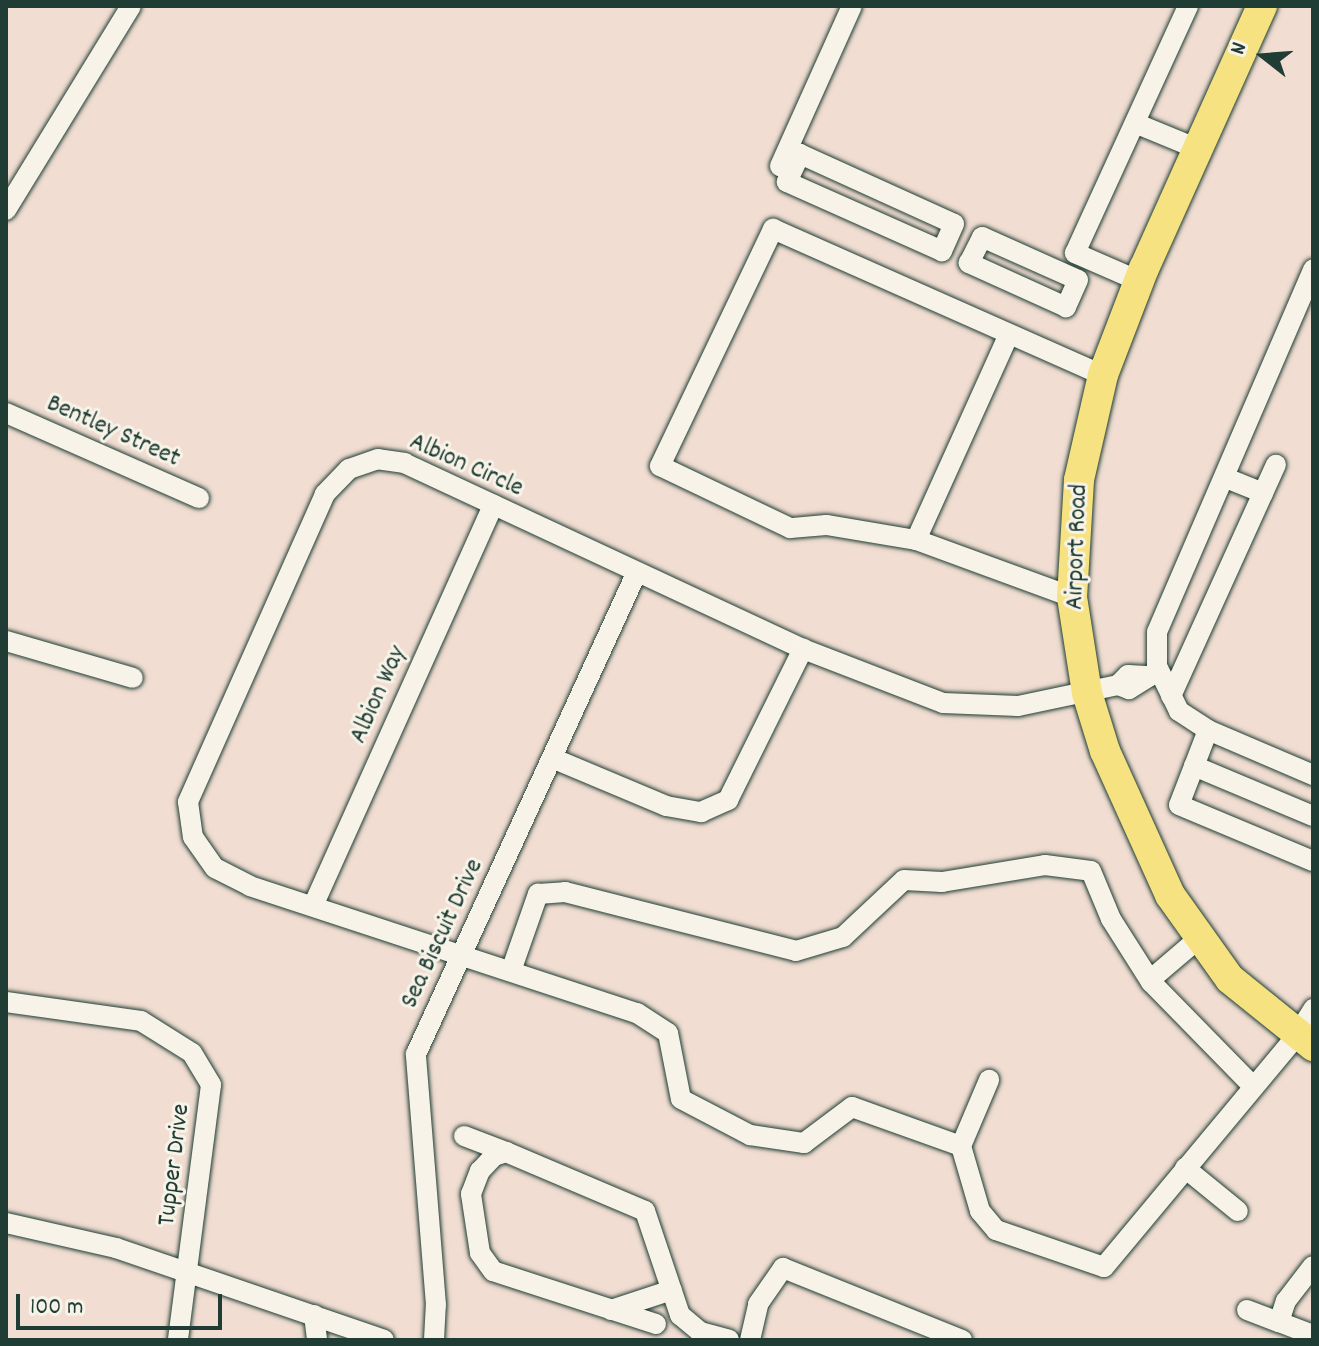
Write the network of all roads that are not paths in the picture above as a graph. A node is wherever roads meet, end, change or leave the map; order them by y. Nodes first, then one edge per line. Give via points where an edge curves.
1 (131, 6) edge
2 (852, 6) edge
3 (1188, 6) edge
4 (1262, 6) edge
5 (1135, 123) junction
6 (1198, 149) junction
7 (792, 171) junction
8 (6, 210) edge
9 (947, 239) junction
10 (975, 251) junction
11 (1088, 259) junction
12 (1313, 269) edge
13 (1078, 280) junction
14 (1139, 281) junction
15 (1008, 336) junction
16 (1103, 375) junction
17 (6, 413) edge
18 (1276, 465) dead end
19 (1226, 478) junction
20 (1263, 493) junction
21 (199, 498) dead end
22 (493, 505) junction
23 (916, 540) junction
24 (636, 574) junction
25 (1072, 597) junction
26 (6, 641) edge
27 (803, 649) junction
28 (1155, 675) junction
29 (133, 678) dead end
30 (1087, 693) junction
31 (1171, 696) junction
32 (1208, 730) junction
33 (552, 758) junction
34 (1194, 766) junction
35 (1313, 775) edge
36 (1313, 816) edge
37 (1313, 861) edge
38 (313, 906) junction
39 (1198, 939) junction
40 (463, 954) junction
41 (511, 971) junction
42 (1150, 980) junction
43 (6, 1002) edge
44 (1313, 1009) edge
45 (1305, 1041) edge
46 (989, 1080) dead end
47 (1252, 1085) junction
48 (464, 1136) dead end
49 (961, 1146) junction
50 (506, 1152) junction
51 (1185, 1168) junction
52 (1238, 1211) dead end
53 (6, 1223) edge
54 (1313, 1266) edge
55 (188, 1271) junction
56 (672, 1290) junction
57 (611, 1310) junction
58 (1247, 1310) dead end
59 (314, 1315) junction
60 (1279, 1322) junction
61 (656, 1324) dead end
62 (1313, 1335) edge
63 (178, 1340) edge
64 (317, 1340) edge
65 (384, 1340) edge
66 (434, 1340) edge
67 (729, 1340) edge
68 (750, 1340) edge
69 (962, 1340) edge

1 - 8 street
2 - 7 street via 780,166
3 - 5 street
4 - 6 highway, Airport Road
5 - 6 street
5 - 11 street via 1075,253
6 - 14 highway, Airport Road
7 - 9 street via 787,182 942,251
7 - 9 street via 800,154 954,224
9 - 10 street
10 - 13 street via 982,237
10 - 13 street via 969,263 1066,307
11 - 13 street
11 - 14 street
12 - 19 street
14 - 16 highway, Airport Road
15 - 16 street
15 - 23 street
15 - 23 street via 773,229 660,466 790,528 826,525
16 - 25 highway, Airport Road via 1079,480
17 - 21 street, Bentley Street
18 - 20 street
19 - 20 street
19 - 28 street via 1157,632
20 - 31 street
22 - 24 street, Albion Circle
22 - 38 street, Albion Way
22 - 38 street, Albion Circle via 405,463 378,459 349,469 325,494 188,802 193,837 215,868 250,886
23 - 25 street
24 - 27 street, Albion Circle
24 - 33 street, Sea Biscuit Drive
25 - 30 highway, Airport Road
26 - 29 street
27 - 30 street, Albion Circle via 943,703 1018,706
27 - 33 street via 728,800 701,812 666,806
28 - 30 street, Albion Circle via 1142,686 1118,685
28 - 31 street
30 - 39 highway, Airport Road via 1124,802
31 - 32 street via 1179,711
32 - 34 street
32 - 35 street
33 - 40 street, Sea Biscuit Drive
34 - 36 street
34 - 37 street via 1179,805
38 - 40 street, Albion Circle
39 - 42 street
39 - 45 highway, Airport Road via 1230,979
40 - 41 street, Albion Circle
40 - 66 street, Sea Biscuit Drive via 416,1054 414,1077 436,1305
41 - 42 street via 538,894 565,892 796,951 843,937 904,880 942,882 1045,865 1091,871 1111,919
41 - 49 street, Albion Circle via 637,1013 668,1033 681,1099 750,1135 804,1143 852,1107
42 - 47 street
43 - 55 street, Tupper Drive via 141,1021 192,1053 211,1085
44 - 45 street
45 - 47 street
46 - 49 street
47 - 51 street
48 - 50 street
49 - 51 street via 980,1211 996,1230 1104,1267
50 - 56 street via 645,1211
50 - 57 street via 480,1171 471,1194 480,1253 503,1278
51 - 52 street
53 - 55 street
54 - 60 street via 1286,1301
55 - 59 street
55 - 63 street, Tupper Drive
56 - 57 street
56 - 67 street via 680,1315 700,1332
57 - 61 street
58 - 60 street
59 - 64 street
59 - 65 street
60 - 62 street
68 - 69 street via 758,1304 783,1268

